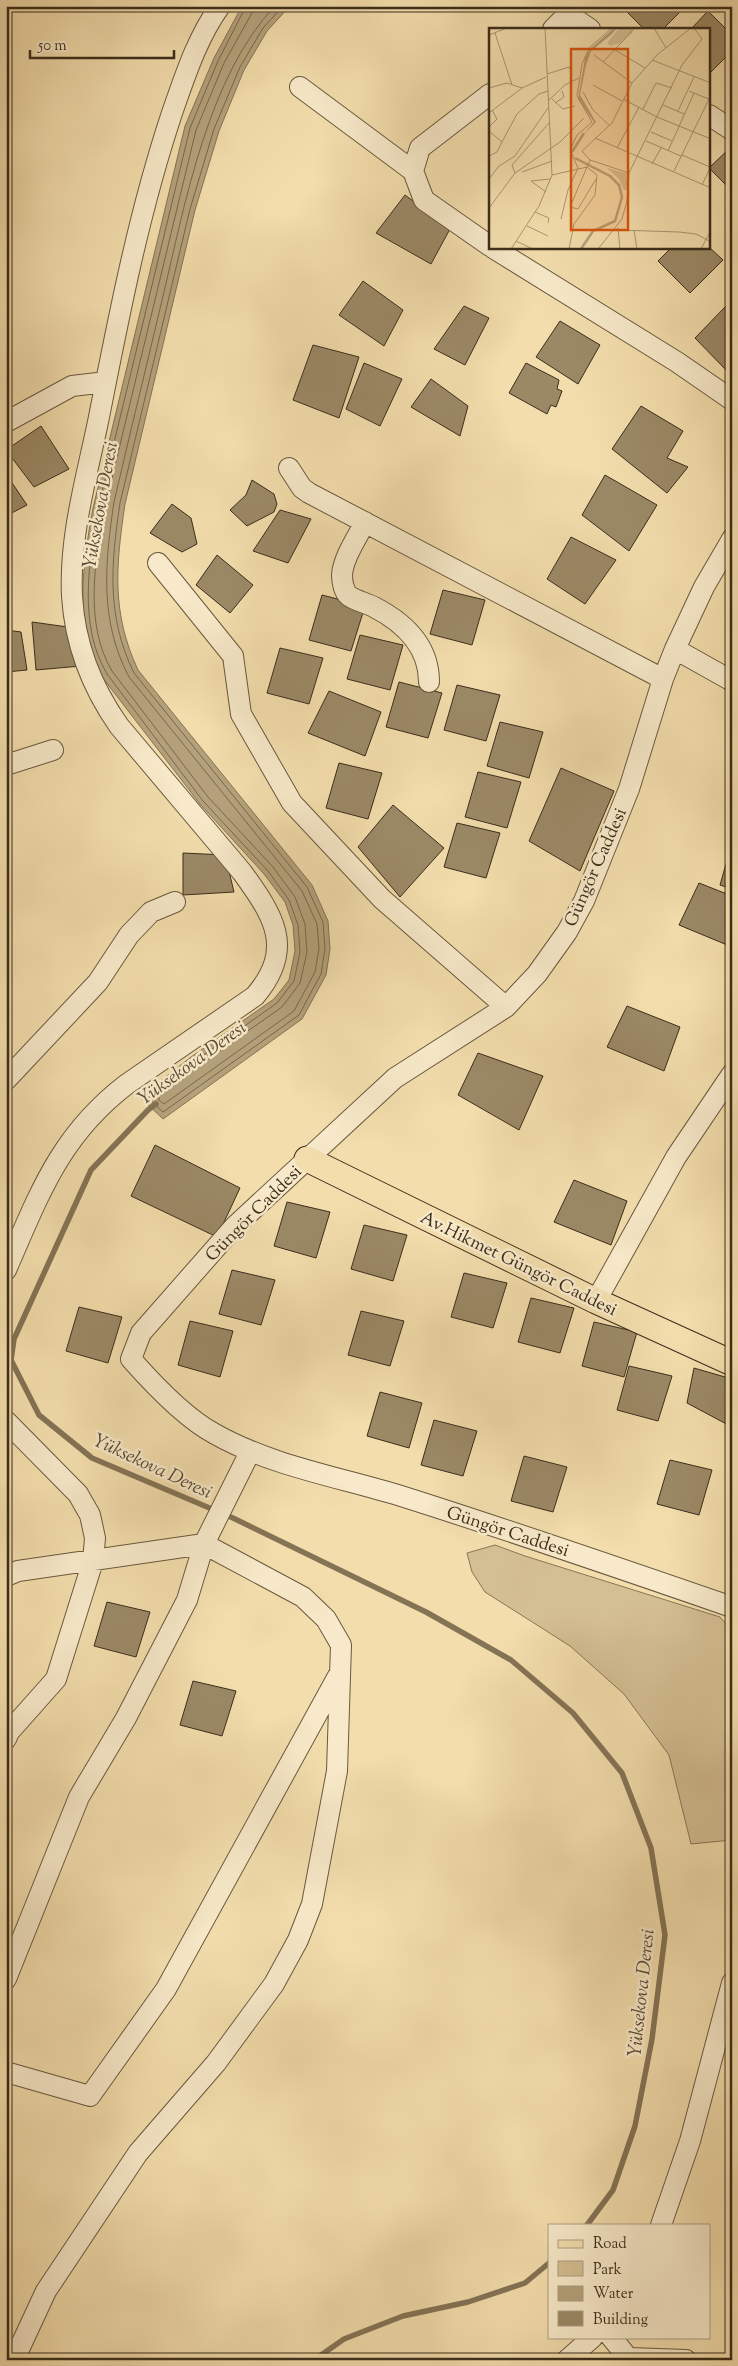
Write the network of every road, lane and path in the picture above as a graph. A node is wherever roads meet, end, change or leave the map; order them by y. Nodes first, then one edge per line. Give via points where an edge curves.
1 (220, 6) edge
2 (572, 10) edge
3 (554, 28) edge
4 (589, 28) edge
5 (300, 87) dead end
6 (489, 95) edge
7 (710, 116) edge
8 (732, 130) edge
9 (413, 170) junction
10 (489, 244) edge
11 (497, 249) edge
12 (106, 382) junction
13 (732, 400) edge
14 (6, 422) edge
15 (289, 468) dead end
16 (364, 522) junction
17 (732, 539) edge
18 (158, 563) dead end
19 (675, 649) junction
20 (662, 679) junction
21 (732, 680) edge
22 (429, 682) dead end
23 (53, 750) dead end
24 (6, 765) edge
25 (175, 902) dead end
26 (506, 1007) junction
27 (732, 1074) edge
28 (6, 1080) edge
29 (307, 1159) junction
30 (6, 1270) edge
31 (596, 1301) junction
32 (732, 1363) edge
33 (6, 1421) edge
34 (250, 1452) junction
35 (204, 1544) junction
36 (93, 1561) junction
37 (6, 1576) edge
38 (732, 1607) edge
39 (340, 1671) junction
40 (6, 1738) edge
41 (6, 1979) edge
42 (732, 1983) edge
43 (6, 2072) edge
44 (661, 2224) edge
45 (592, 2338) edge
46 (612, 2338) edge
47 (630, 2359) edge
48 (14, 2360) edge
49 (567, 2360) edge
50 (686, 2360) edge

1 - 12 street via 193,54 164,137 147,196
2 - 3 street
2 - 4 street
5 - 9 street
6 - 9 street via 420,148
7 - 8 street
9 - 10 street via 424,200
11 - 13 street
12 - 14 street via 72,386
12 - 30 street via 73,545 72,598 79,645 86,668 119,726 242,872 268,909 277,936 277,950 270,975 256,996 126,1084 78,1130 53,1167
15 - 16 street via 302,488
16 - 20 street
16 - 22 street via 343,568 346,591 350,597 388,615 412,634 425,654
17 - 19 street, Güngör Caddesi via 704,587
18 - 26 street via 233,656 241,714 292,802 382,899
19 - 20 street, Güngör Caddesi
19 - 21 street
20 - 26 street, Güngör Caddesi via 629,789 584,901 537,974
23 - 24 street
25 - 28 street via 152,912 129,935 98,982
26 - 29 street, Güngör Caddesi via 395,1078
27 - 31 street via 676,1157
29 - 31 main road, Av.Hikmet Güngör Caddesi
29 - 34 street, Güngör Caddesi via 235,1226 141,1333 131,1359 157,1389 213,1433
31 - 32 main road, Av.Hikmet Güngör Caddesi
33 - 36 street via 85,1504 93,1526
34 - 35 street
34 - 38 street, Güngör Caddesi via 401,1496
35 - 36 street
35 - 39 street via 303,1597 326,1619 341,1645
35 - 41 street via 187,1600 126,1718 79,1797
36 - 37 street via 18,1571
36 - 40 street via 56,1679
39 - 43 street via 166,1989 90,2096
39 - 48 street via 336,1771 312,1904 298,1940 274,1984 216,2063 138,2153 46,2291
42 - 44 street via 690,2141
45 - 49 street
46 - 47 street
47 - 50 street

